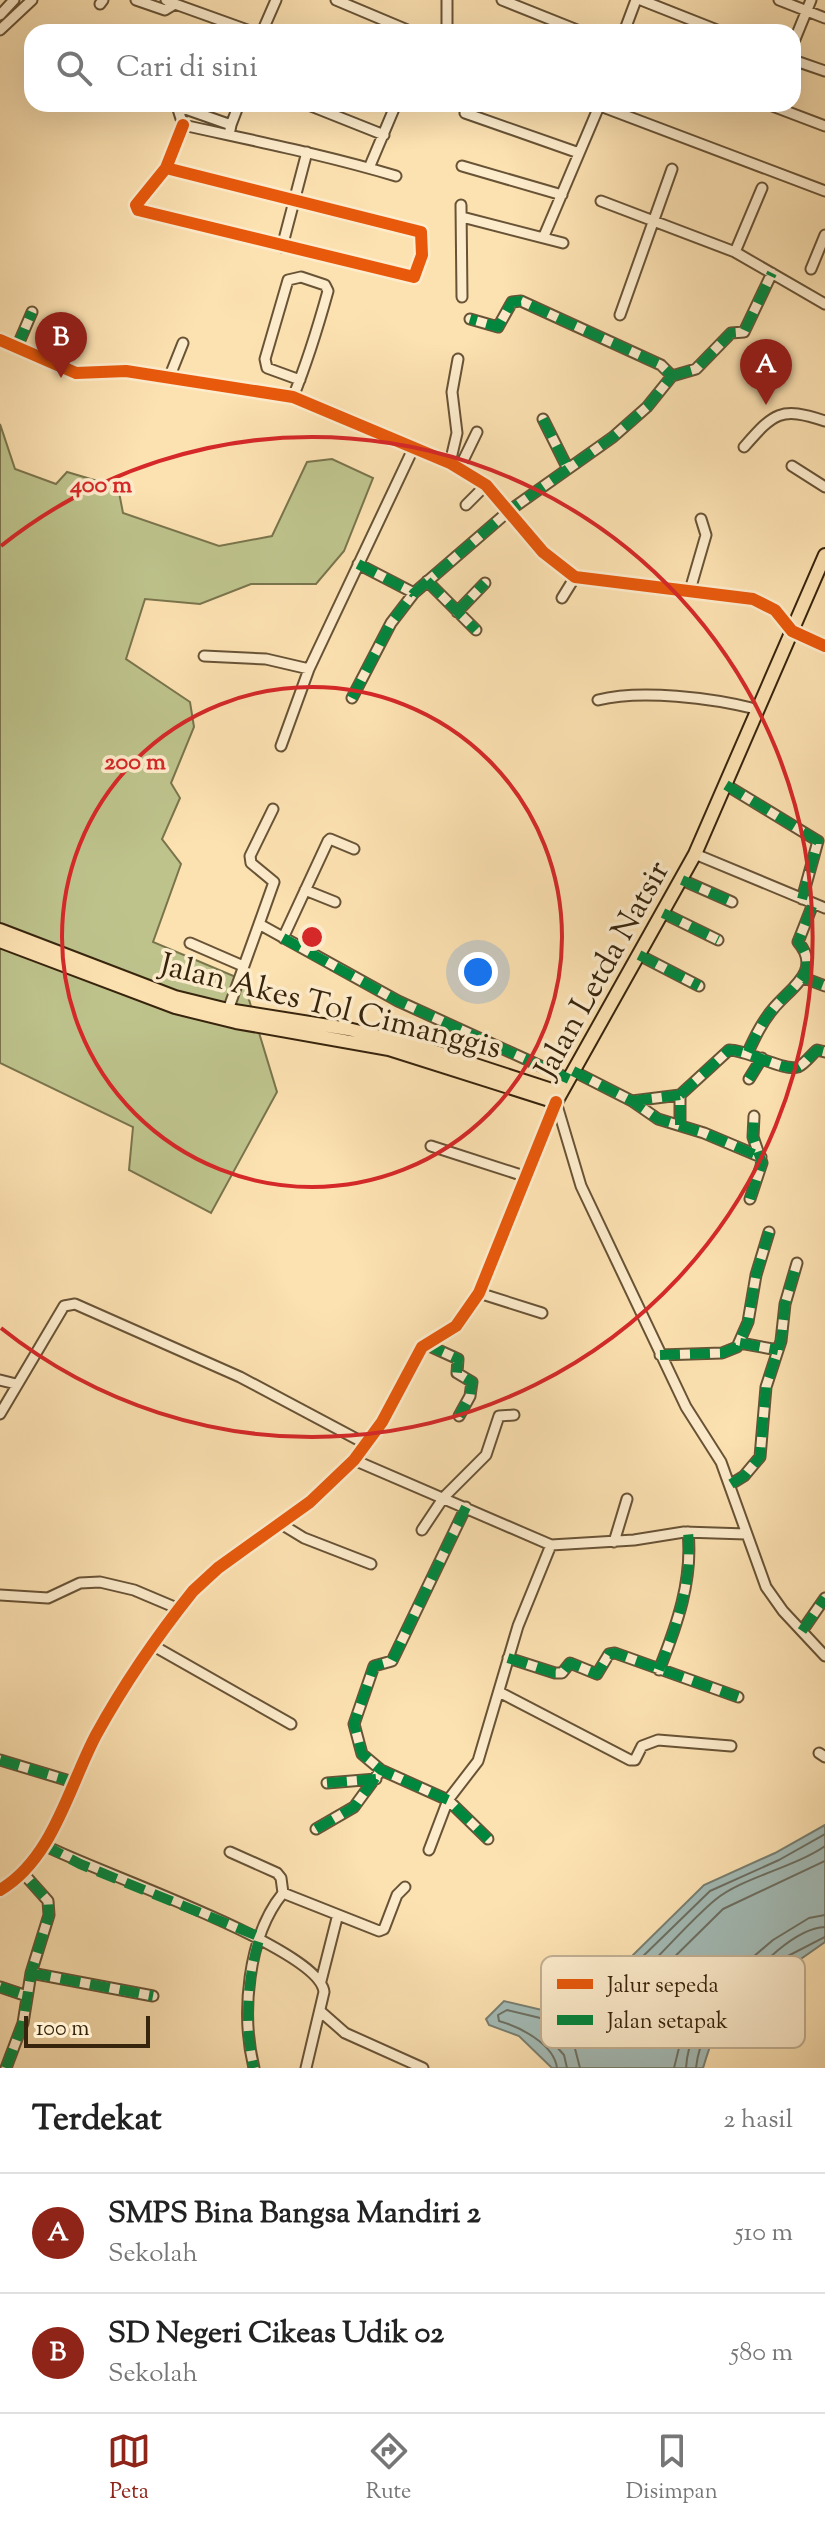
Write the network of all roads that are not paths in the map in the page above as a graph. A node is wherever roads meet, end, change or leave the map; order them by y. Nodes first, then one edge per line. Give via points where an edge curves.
1 (14, 0) edge
2 (32, 0) edge
3 (136, 0) edge
4 (276, 0) edge
5 (336, 0) edge
6 (447, 0) edge
7 (502, 0) edge
8 (638, 0) edge
9 (779, 0) edge
10 (811, 0) edge
11 (170, 2) edge
12 (806, 12) junction
13 (0, 15) edge
14 (825, 18) edge
15 (231, 24) edge
16 (266, 24) edge
17 (393, 24) edge
18 (447, 24) edge
19 (562, 24) edge
20 (628, 24) edge
21 (701, 24) edge
22 (801, 24) edge
23 (0, 30) edge
24 (801, 63) edge
25 (825, 71) edge
26 (179, 112) edge
27 (192, 112) edge
28 (236, 112) edge
29 (326, 112) edge
30 (393, 112) edge
31 (595, 112) edge
32 (619, 112) edge
33 (788, 112) edge
34 (465, 113) dead end
35 (183, 125) junction
36 (825, 126) edge
37 (230, 130) junction
38 (384, 135) junction
39 (307, 152) junction
40 (579, 153) junction
41 (462, 166) dead end
42 (166, 168) junction
43 (369, 168) junction
44 (672, 169) dead end
45 (396, 176) dead end
46 (762, 188) dead end
47 (825, 191) edge
48 (562, 195) junction
49 (293, 200) junction
50 (601, 201) dead end
51 (461, 205) dead end
52 (462, 217) junction
53 (653, 221) junction
54 (825, 235) edge
55 (544, 236) junction
56 (563, 243) dead end
57 (282, 247) junction
58 (735, 252) junction
59 (811, 269) dead end
60 (772, 273) junction
61 (462, 297) dead end
62 (825, 304) edge
63 (32, 312) dead end
64 (620, 315) dead end
65 (470, 319) dead end
66 (0, 340) edge
67 (183, 343) dead end
68 (17, 347) junction
69 (458, 359) dead end
70 (672, 376) junction
71 (169, 378) junction
72 (300, 380) junction
73 (293, 397) junction
74 (543, 419) dead end
75 (825, 421) edge
76 (477, 432) dead end
77 (744, 447) dead end
78 (413, 449) junction
79 (455, 466) junction
80 (792, 466) dead end
81 (568, 469) junction
82 (486, 485) junction
83 (825, 487) edge
84 (466, 505) dead end
85 (510, 510) junction
86 (701, 519) dead end
87 (825, 555) edge
88 (358, 564) junction
89 (575, 577) junction
90 (427, 581) junction
91 (485, 583) dead end
92 (690, 590) junction
93 (414, 593) junction
94 (562, 598) dead end
95 (457, 612) junction
96 (476, 630) dead end
97 (792, 631) junction
98 (825, 646) edge
99 (204, 656) dead end
100 (309, 669) junction
101 (352, 698) dead end
102 (598, 700) dead end
103 (756, 709) junction
104 (281, 746) dead end
105 (726, 785) junction
106 (273, 809) dead end
107 (354, 849) dead end
108 (695, 854) junction
109 (682, 880) junction
110 (305, 890) junction
111 (802, 899) junction
112 (335, 902) dead end
113 (732, 902) dead end
114 (813, 904) junction
115 (825, 908) edge
116 (663, 913) junction
117 (259, 924) junction
118 (0, 930) edge
119 (283, 938) junction
120 (718, 940) dead end
121 (0, 941) edge
122 (190, 943) dead end
123 (639, 955) junction
124 (243, 966) junction
125 (804, 978) junction
126 (699, 986) dead end
127 (825, 986) edge
128 (228, 1010) junction
129 (748, 1052) junction
130 (825, 1052) edge
131 (762, 1058) junction
132 (571, 1075) junction
133 (749, 1079) dead end
134 (680, 1095) junction
135 (559, 1097) junction
136 (632, 1101) junction
137 (754, 1116) dead end
138 (680, 1125) junction
139 (431, 1146) dead end
140 (761, 1157) junction
141 (524, 1176) junction
142 (750, 1199) dead end
143 (769, 1232) dead end
144 (797, 1263) dead end
145 (479, 1293) junction
146 (542, 1313) dead end
147 (740, 1343) junction
148 (425, 1344) junction
149 (778, 1350) junction
150 (660, 1355) junction
151 (0, 1380) edge
152 (16, 1384) junction
153 (0, 1414) edge
154 (514, 1415) dead end
155 (459, 1416) dead end
156 (366, 1444) junction
157 (354, 1460) junction
158 (731, 1484) junction
159 (444, 1497) junction
160 (627, 1499) dead end
161 (466, 1507) junction
162 (281, 1524) junction
163 (422, 1530) dead end
164 (688, 1532) junction
165 (746, 1534) junction
166 (614, 1542) junction
167 (551, 1545) junction
168 (371, 1564) dead end
169 (0, 1595) edge
170 (825, 1598) edge
171 (179, 1609) junction
172 (802, 1631) junction
173 (152, 1645) junction
174 (825, 1656) edge
175 (508, 1658) junction
176 (659, 1670) junction
177 (501, 1693) junction
178 (738, 1697) dead end
179 (291, 1724) dead end
180 (731, 1746) dead end
181 (0, 1760) edge
182 (378, 1775) junction
183 (73, 1782) junction
184 (327, 1783) dead end
185 (448, 1800) junction
186 (316, 1829) dead end
187 (488, 1839) dead end
188 (44, 1845) junction
189 (429, 1850) dead end
190 (230, 1852) dead end
191 (23, 1873) junction
192 (405, 1887) dead end
193 (0, 1890) edge
194 (283, 1893) junction
195 (337, 1918) junction
196 (260, 1937) junction
197 (31, 1973) junction
198 (321, 1981) junction
199 (0, 1987) edge
200 (27, 1996) junction
201 (153, 1996) dead end
202 (320, 2011) junction
203 (6, 2068) edge
204 (254, 2068) edge
205 (306, 2068) edge
206 (423, 2068) edge

1 - 13 street
2 - 23 street
3 - 11 street via 165,10
4 - 16 street
5 - 17 street
6 - 18 street
7 - 19 street
8 - 20 street
8 - 21 street
9 - 12 street
10 - 12 street
11 - 15 street
12 - 14 street
12 - 22 street
24 - 25 street
26 - 35 street
27 - 37 street
28 - 37 street
29 - 38 street
30 - 38 street
31 - 40 street
32 - 47 street
33 - 36 street
34 - 40 street
35 - 37 street
35 - 42 street
37 - 39 street
38 - 43 street
39 - 43 street
39 - 49 street
40 - 48 street
41 - 48 street
42 - 49 street
42 - 57 street via 136,205 138,210
43 - 45 street
44 - 53 street
46 - 58 street
48 - 55 street
49 - 57 street
49 - 57 street via 421,232 422,255 414,277
50 - 53 street
51 - 52 street
52 - 55 street
52 - 61 street
53 - 58 street
53 - 64 street
54 - 59 street
55 - 56 street
58 - 60 street
60 - 62 street
60 - 70 street via 744,332 731,333 696,369
63 - 68 street
65 - 70 street via 498,327 512,302 521,301 661,365
66 - 68 street
67 - 71 street
68 - 71 street via 76,373 126,371
69 - 79 street via 452,392
70 - 81 street via 647,407
71 - 73 street
72 - 72 street via 328,291 301,277 288,280 265,359 267,368
72 - 73 street
73 - 78 street
74 - 81 street
75 - 77 street via 781,413
76 - 79 street
78 - 79 street
78 - 88 street
79 - 82 street
80 - 83 street
81 - 85 street
82 - 84 street
82 - 85 street
85 - 89 street via 543,552
85 - 90 street
86 - 92 street via 706,535
87 - 97 main road, Jalan Letda Natsir
88 - 93 street
88 - 100 street
89 - 92 street
89 - 94 street
90 - 93 street
90 - 95 street
91 - 95 street
92 - 97 street via 767,604
93 - 101 street via 391,623
95 - 96 street
97 - 98 street
97 - 103 main road, Jalan Letda Natsir
99 - 100 street via 266,659
100 - 104 street
102 - 103 street via 620,694 712,700
103 - 105 main road, Jalan Letda Natsir
105 - 108 main road, Jalan Letda Natsir
105 - 111 street via 818,841
106 - 117 street via 250,856 251,863 274,882
107 - 110 street via 330,839
108 - 109 main road, Jalan Letda Natsir
108 - 111 street
109 - 113 street
109 - 116 main road, Jalan Letda Natsir
110 - 112 street
110 - 119 street
111 - 114 street
114 - 115 street
114 - 125 street via 798,942 807,966
116 - 120 street
116 - 123 main road, Jalan Letda Natsir
117 - 119 street
117 - 124 street
118 - 128 main road, Jalan Akes Tol Cimanggis via 175,997
119 - 132 street via 398,1001
121 - 135 main road via 175,1007 389,1049
122 - 124 street
123 - 126 street
123 - 132 main road, Jalan Letda Natsir
124 - 128 street
125 - 127 street
125 - 129 street via 774,1007
128 - 135 main road, Jalan Akes Tol Cimanggis via 414,1045
129 - 131 street
129 - 134 street via 729,1050
130 - 131 street via 817,1050 801,1066 791,1068
131 - 133 street
132 - 135 main road, Jalan Letda Natsir
132 - 136 street
134 - 136 street
134 - 138 street
135 - 141 street
135 - 150 street, Jalan Letda Natsir via 572,1164
136 - 138 street via 658,1119
137 - 140 street via 753,1137
138 - 140 street
139 - 141 street
140 - 142 street
141 - 145 street
143 - 147 street
144 - 149 street
145 - 146 street
145 - 148 street via 456,1326
147 - 149 street
147 - 150 street via 722,1353
148 - 155 street via 458,1359 457,1373 472,1382
148 - 156 street
149 - 158 street via 766,1387 760,1457
150 - 158 street, Jalan Letda Natsir
151 - 152 street
152 - 153 street
152 - 156 street via 64,1306 75,1304 240,1377
154 - 159 street via 499,1416 486,1455
156 - 157 street
157 - 159 street
157 - 162 street
158 - 165 street, Jalan Letda Natsir
159 - 161 street
159 - 163 street
160 - 166 street
161 - 167 street
161 - 182 street via 392,1661 374,1666 357,1708 354,1724 360,1751
162 - 168 street
162 - 171 street via 207,1576
164 - 165 street
164 - 166 street
164 - 176 street via 682,1606
165 - 172 street, Jalan Letda Natsir via 773,1598
166 - 167 street
167 - 175 street
169 - 171 street via 48,1598 80,1583 100,1582
170 - 172 street
171 - 173 street
172 - 174 street, Jalan Letda Natsir
173 - 179 street
173 - 183 street
175 - 176 street via 555,1673 570,1663 597,1674 606,1657 615,1653
175 - 177 street
176 - 178 street
177 - 180 street via 630,1760 642,1746 658,1740
177 - 185 street via 478,1761
181 - 183 street
182 - 184 street
182 - 185 street
182 - 186 street via 354,1807
183 - 188 street
185 - 187 street
185 - 189 street
188 - 191 street
188 - 196 street
190 - 194 street via 277,1873
191 - 193 street
191 - 197 street via 49,1905
192 - 195 street via 384,1929
194 - 195 street
194 - 196 street
195 - 198 street
196 - 198 street
196 - 204 street via 251,1978
197 - 200 street
197 - 201 street
198 - 202 street
199 - 200 street
200 - 203 street
202 - 205 street
202 - 206 street via 345,2033

